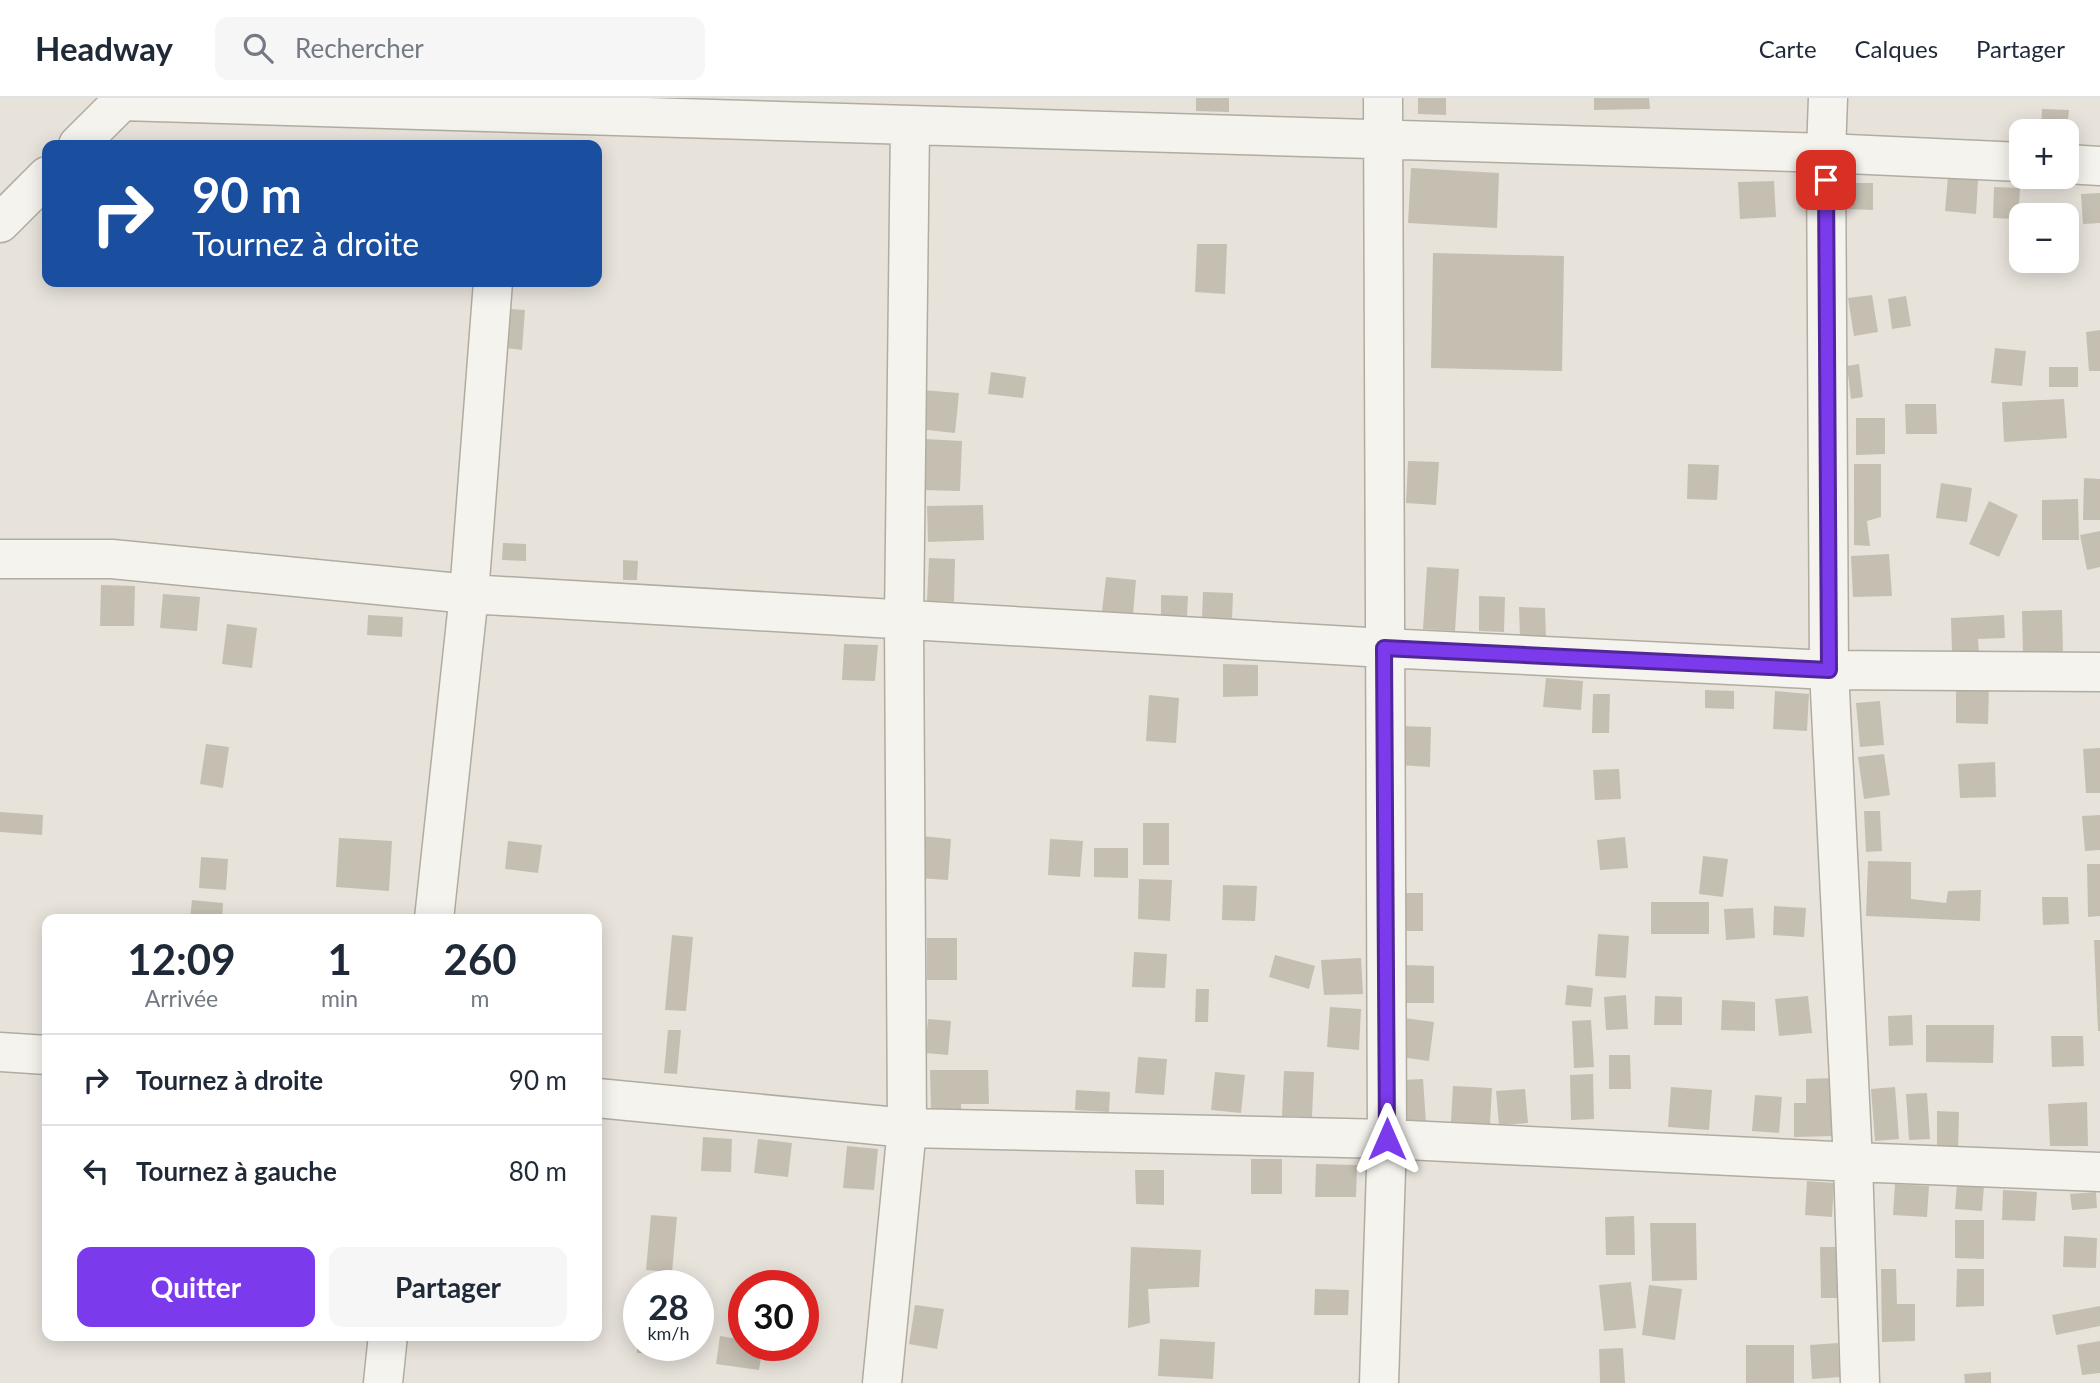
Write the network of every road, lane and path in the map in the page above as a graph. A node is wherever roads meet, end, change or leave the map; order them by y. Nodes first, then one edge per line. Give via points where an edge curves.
1 (1383, 98) edge
2 (1828, 98) edge
3 (507, 119) edge
4 (910, 126) junction
5 (83, 140) edge
6 (1383, 140) junction
7 (1826, 153) junction
8 (2009, 161) edge
9 (2079, 165) edge
10 (2100, 166) edge
11 (42, 181) edge
12 (0, 223) edge
13 (493, 287) edge
14 (0, 559) edge
15 (469, 594) junction
16 (904, 620) junction
17 (1384, 648) junction
18 (1829, 670) junction
19 (2100, 672) edge
20 (435, 914) edge
21 (0, 1052) edge
22 (42, 1055) edge
23 (602, 1098) edge
24 (907, 1128) junction
25 (1387, 1139) junction
26 (1853, 1163) junction
27 (2100, 1172) edge
28 (387, 1341) edge
29 (383, 1383) edge
30 (882, 1383) edge
31 (1379, 1383) edge
32 (1860, 1383) edge

1 - 6 street
2 - 7 street
3 - 4 street
3 - 5 street via 122,101
4 - 6 street
4 - 16 street
6 - 7 street
6 - 17 street
7 - 8 street
7 - 18 street
9 - 10 street
11 - 12 street
13 - 15 street
14 - 15 street via 111,559
15 - 16 street
15 - 20 street
16 - 17 street
16 - 24 street
17 - 18 street
17 - 25 street
18 - 19 street
18 - 26 street
21 - 22 street
23 - 24 street
24 - 25 street
24 - 30 street
25 - 26 street
25 - 31 street
26 - 27 street
26 - 32 street
28 - 29 street

